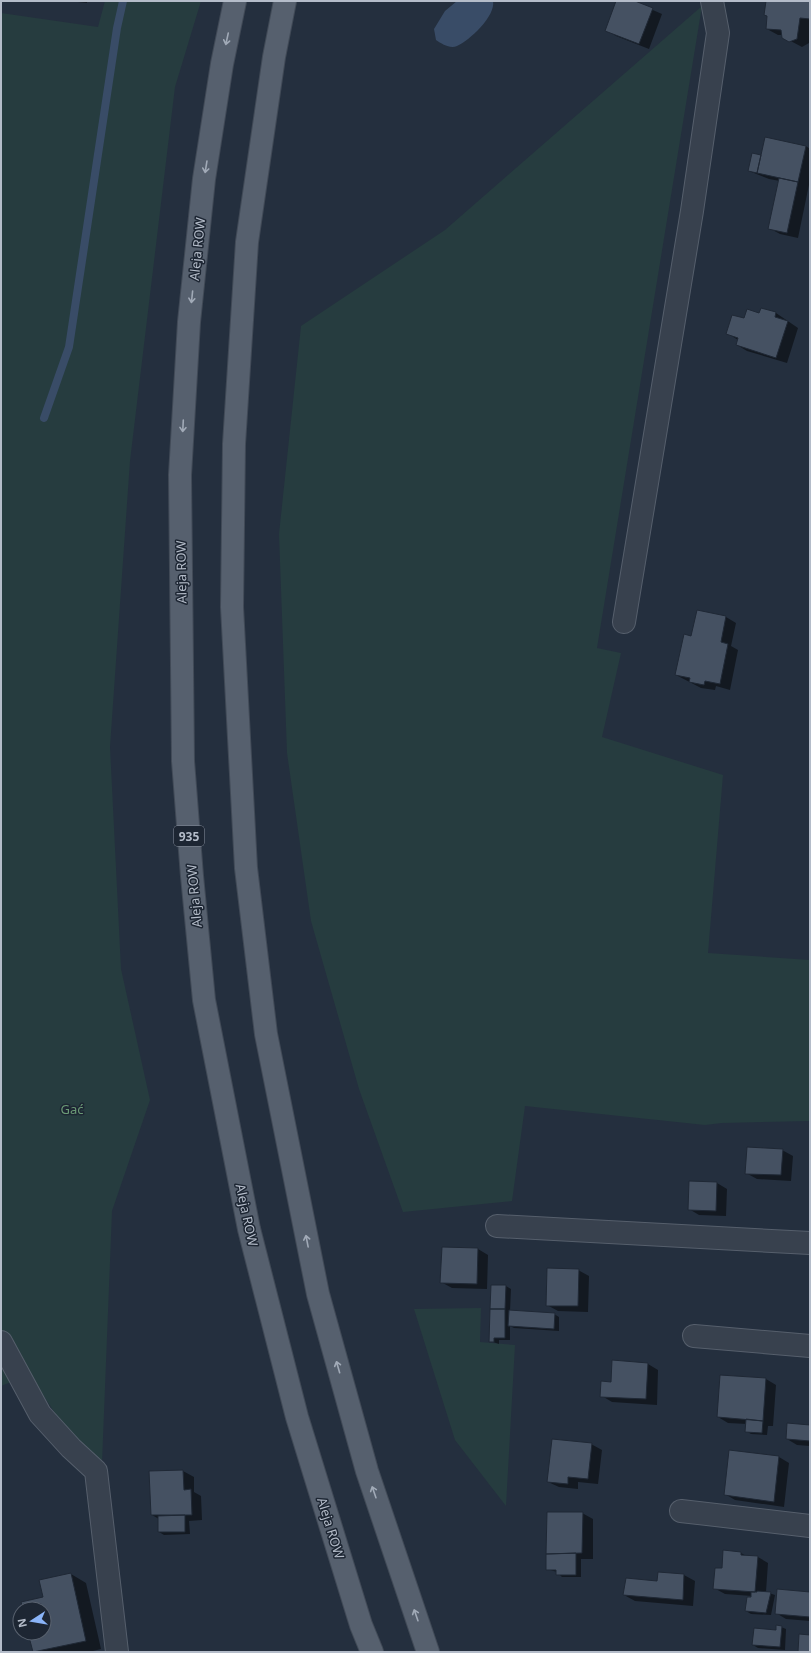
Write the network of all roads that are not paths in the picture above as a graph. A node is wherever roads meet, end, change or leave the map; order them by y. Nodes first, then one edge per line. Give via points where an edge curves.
1 (235, 1) edge
2 (285, 1) edge
3 (712, 1) edge
4 (624, 622) dead end
5 (497, 1226) dead end
6 (810, 1243) edge
7 (694, 1336) dead end
8 (1, 1342) edge
9 (810, 1346) edge
10 (681, 1511) dead end
11 (810, 1526) edge
12 (117, 1652) edge
13 (372, 1652) edge
14 (428, 1652) edge

1 -> 13 main road, Aleja ROW / 935 via 222,64 204,187 189,322 180,475 184,761 192,876 204,1000 249,1229 297,1417 361,1625
14 -> 2 main road via 367,1471 318,1294 266,1034 246,868 232,607 234,444 247,242 274,57
3 - 4 street via 718,33 692,211
5 - 6 street
7 - 9 street
8 - 12 street via 40,1414 96,1471
10 - 11 street

